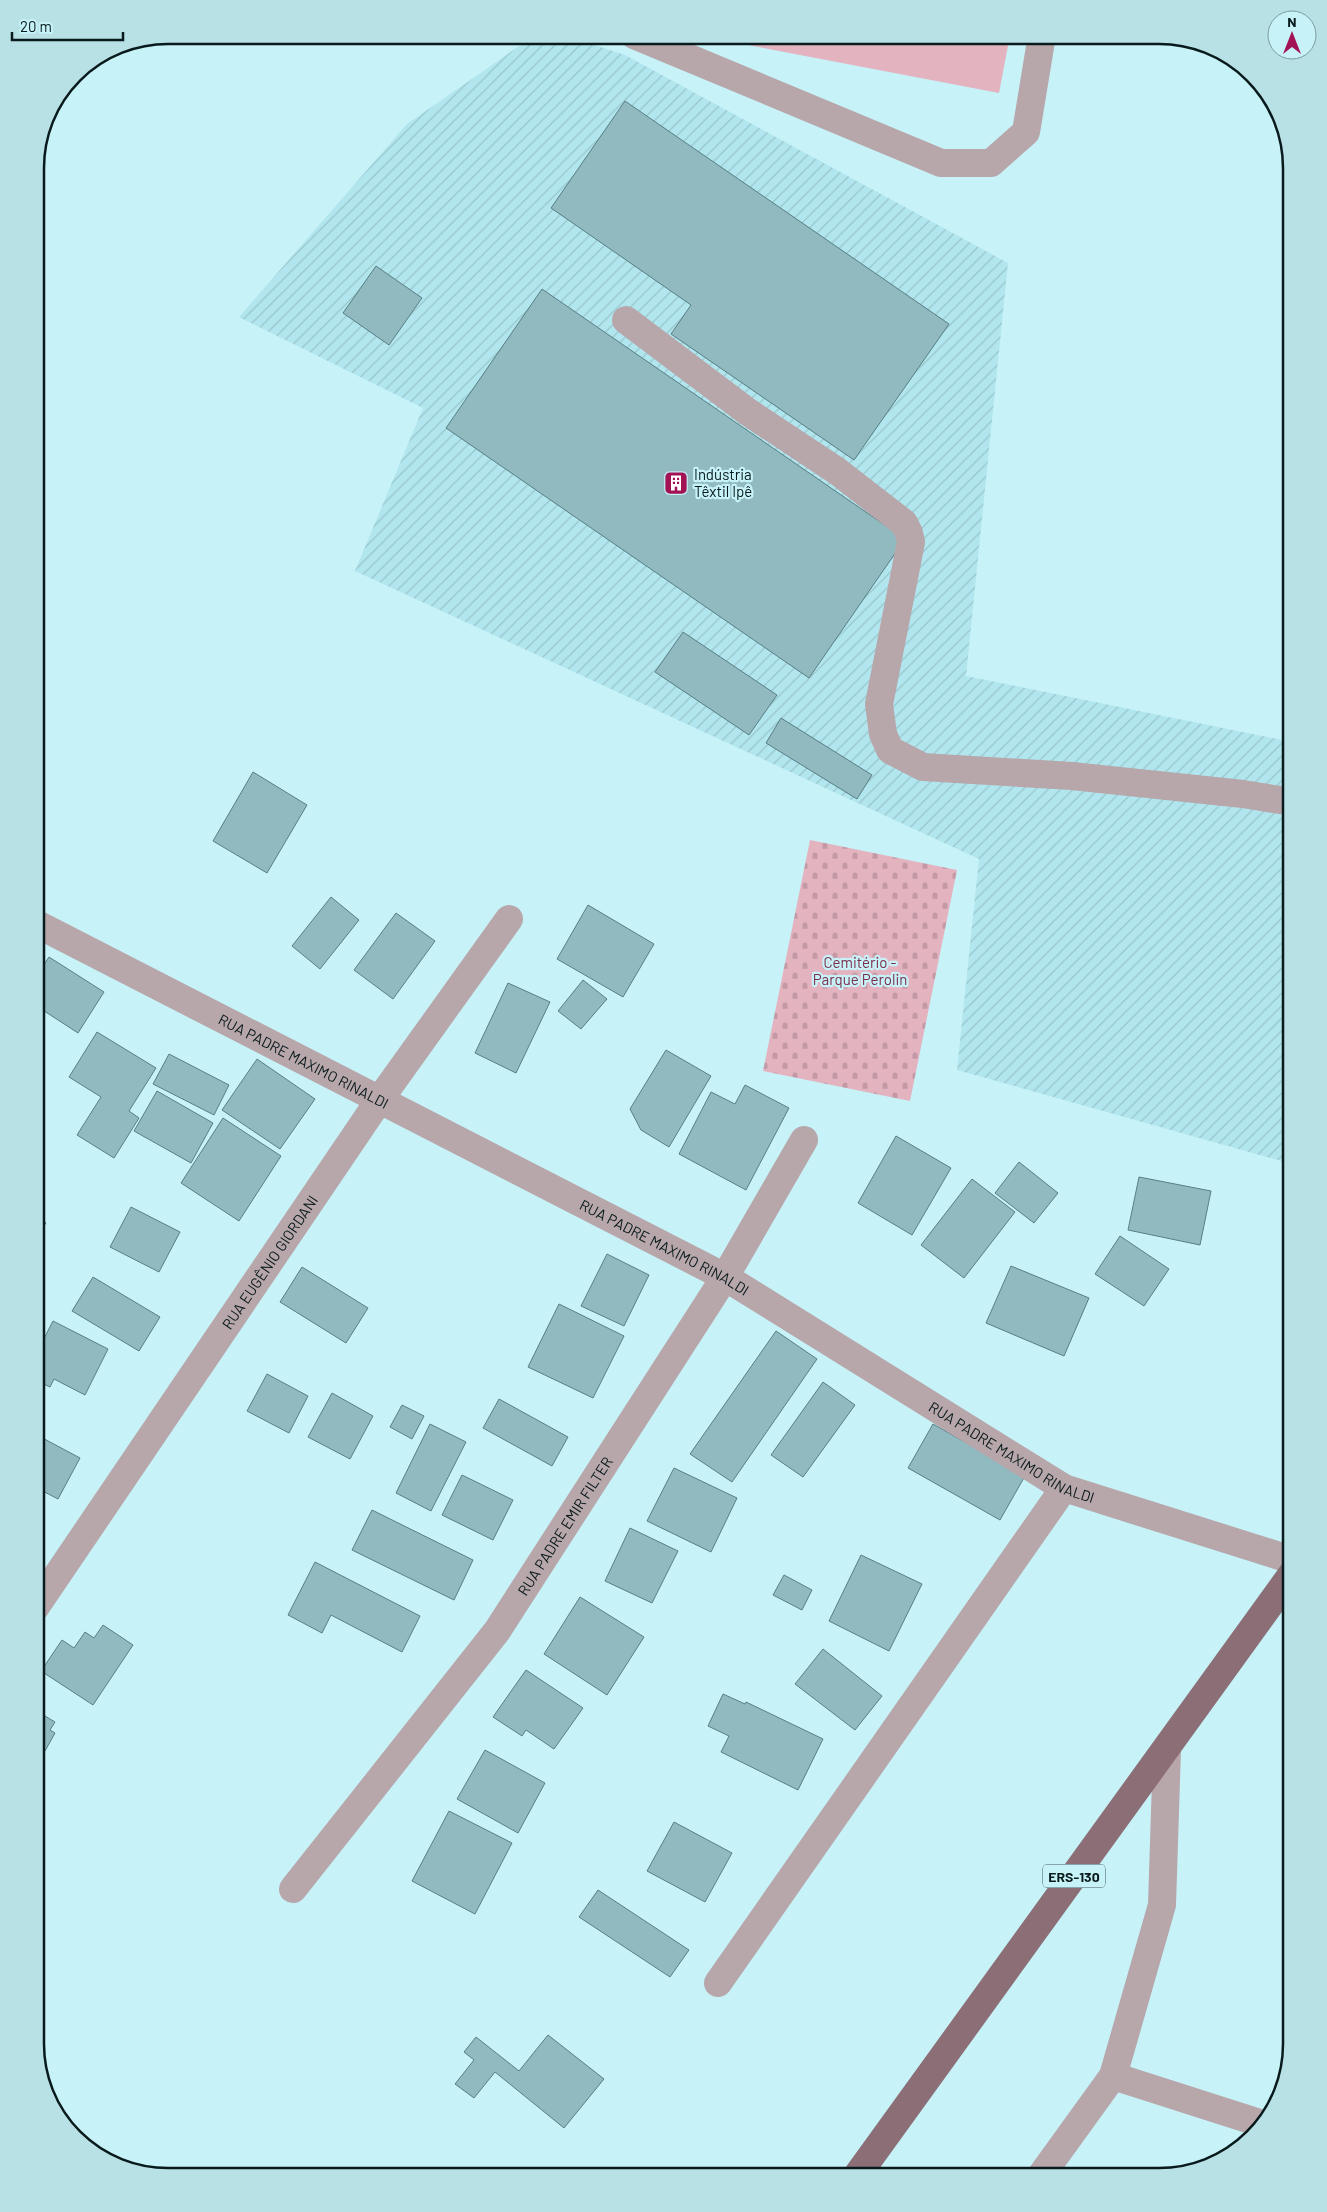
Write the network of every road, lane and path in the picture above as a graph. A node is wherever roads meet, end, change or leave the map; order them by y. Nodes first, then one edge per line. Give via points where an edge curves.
1 (656, 44) edge
2 (1041, 44) edge
3 (626, 320) dead end
4 (1283, 801) edge
5 (509, 920) dead end
6 (44, 927) edge
7 (380, 1099) junction
8 (804, 1140) dead end
9 (724, 1277) junction
10 (1064, 1488) junction
11 (1283, 1557) edge
12 (1283, 1587) edge
13 (44, 1595) edge
14 (1167, 1749) junction
15 (293, 1889) dead end
16 (718, 1984) dead end
17 (1113, 2076) junction
18 (1255, 2122) edge
19 (863, 2168) edge
20 (1047, 2168) edge

1 - 2 street via 941,163 991,163 1026,132
3 - 4 street via 904,523 911,542 880,704 883,734 890,750 923,768 1072,776
5 - 7 street, RUA EUGÊNIO GIORDANI
6 - 7 street, RUA PADRE MAXIMO RINALDI
7 - 9 street, RUA PADRE MAXIMO RINALDI
7 - 13 street, RUA EUGÊNIO GIORDANI
8 - 9 street, RUA PADRE EMIR FILTER
9 - 10 street, RUA PADRE MAXIMO RINALDI
9 - 15 street, RUA PADRE EMIR FILTER via 497,1631
10 - 11 street, RUA PADRE MAXIMO RINALDI
10 - 16 street
12 - 14 main road, ERS-130
14 - 17 street via 1162,1905
14 - 19 main road, ERS-130
17 - 18 street
17 - 20 street

